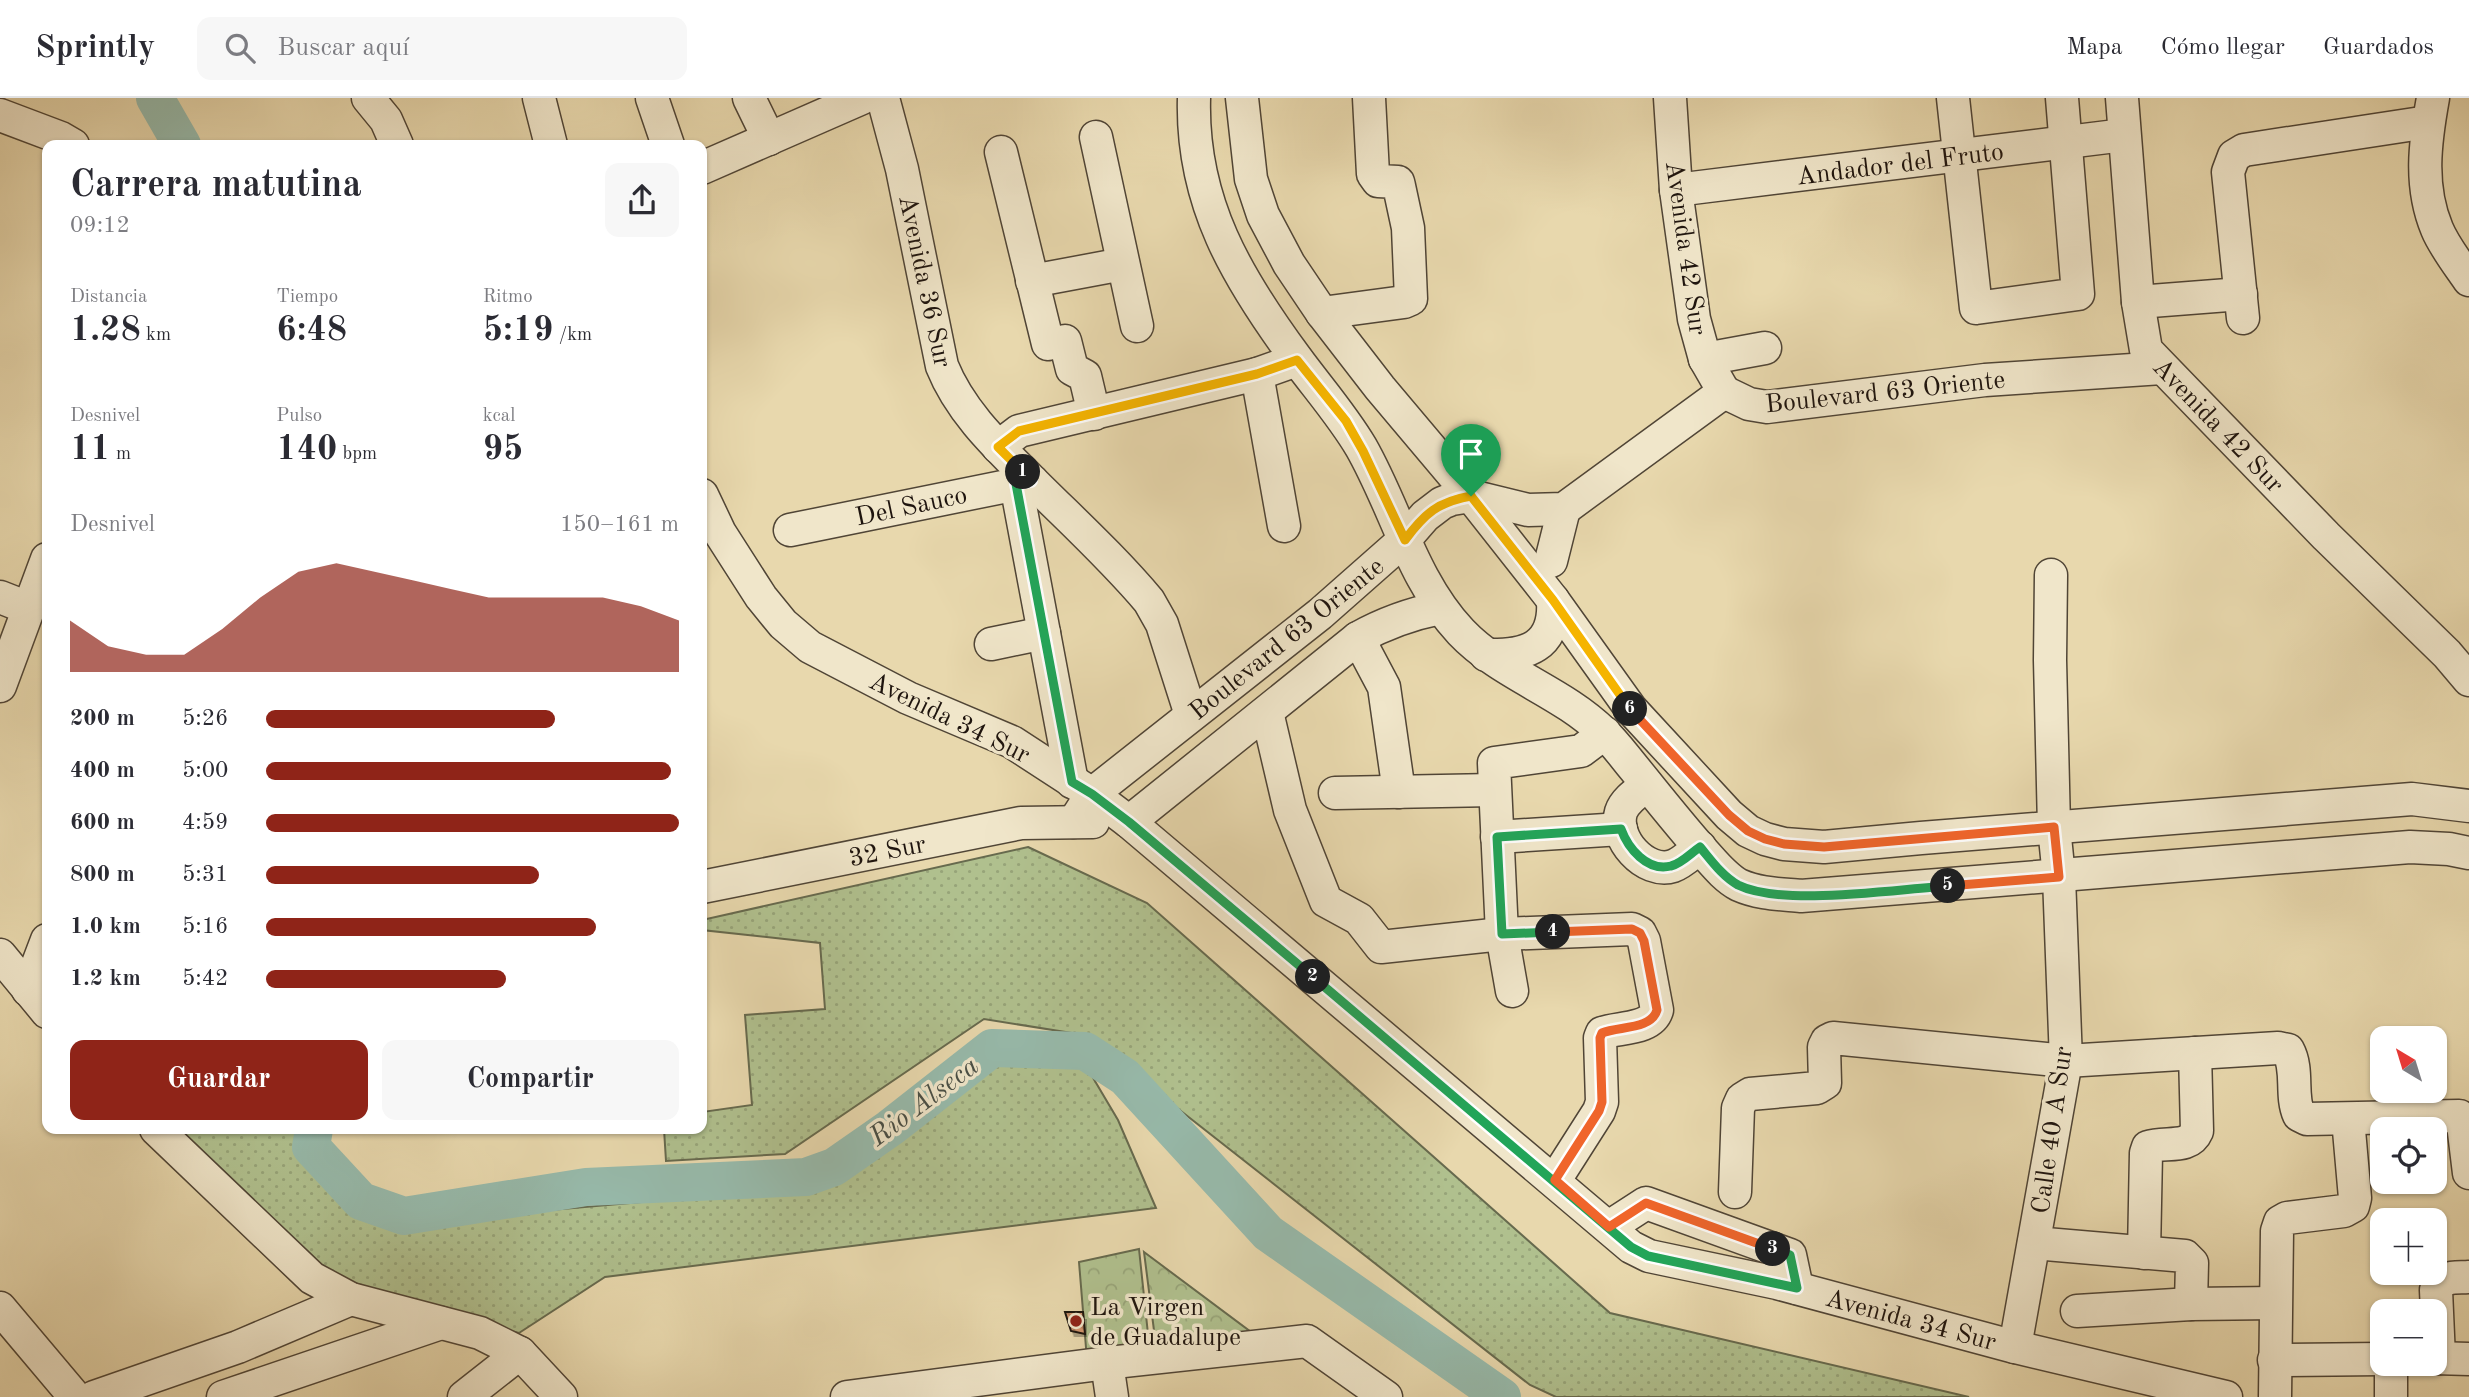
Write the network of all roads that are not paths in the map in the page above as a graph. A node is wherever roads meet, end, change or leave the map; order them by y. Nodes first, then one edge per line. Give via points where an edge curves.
1 (368, 98) edge
2 (539, 98) edge
3 (652, 98) edge
4 (749, 98) edge
5 (862, 98) edge
6 (883, 98) edge
7 (1194, 98) edge
8 (1242, 98) edge
9 (1369, 98) edge
10 (1670, 98) edge
11 (1953, 98) edge
12 (2062, 98) edge
13 (2122, 98) edge
14 (2431, 110) edge
15 (0, 115) edge
16 (2124, 135) junction
17 (1097, 137) dead end
18 (769, 139) junction
19 (64, 140) edge
20 (395, 140) edge
21 (550, 140) edge
22 (666, 140) edge
23 (2066, 143) junction
24 (1001, 152) dead end
25 (1959, 156) junction
26 (707, 166) edge
27 (1676, 190) junction
28 (1124, 264) junction
29 (2469, 280) edge
30 (1032, 281) junction
31 (2138, 302) junction
32 (1322, 313) junction
33 (1137, 326) dead end
34 (1765, 348) dead end
35 (1705, 359) junction
36 (1297, 360) junction
37 (2162, 368) junction
38 (1257, 374) junction
39 (1724, 392) junction
40 (1094, 414) junction
41 (998, 447) junction
42 (1024, 482) junction
43 (1471, 496) junction
44 (707, 506) edge
45 (1564, 509) junction
46 (1284, 526) dead end
47 (790, 530) dead end
48 (1405, 540) junction
49 (1551, 561) dead end
50 (42, 566) edge
51 (2051, 575) dead end
52 (1553, 600) junction
53 (14, 602) edge
54 (1440, 608) junction
55 (1044, 633) junction
56 (1358, 638) junction
57 (990, 644) dead end
58 (1486, 656) junction
59 (2469, 680) edge
60 (0, 685) edge
61 (1266, 712) junction
62 (1191, 715) junction
63 (1605, 733) junction
64 (1494, 776) junction
65 (1647, 785) junction
66 (1082, 788) junction
67 (1399, 792) junction
68 (1335, 793) dead end
69 (2469, 806) edge
70 (1074, 822) junction
71 (1129, 822) junction
72 (2054, 827) junction
73 (1621, 829) junction
74 (1497, 837) junction
75 (1700, 847) junction
76 (2469, 853) edge
77 (2059, 877) junction
78 (707, 886) edge
79 (1502, 934) junction
80 (0, 955) edge
81 (42, 974) edge
82 (1512, 991) dead end
83 (38, 1001) edge
84 (2210, 1052) junction
85 (2066, 1061) junction
86 (2348, 1119) junction
87 (161, 1134) edge
88 (2469, 1173) edge
89 (1555, 1180) junction
90 (1735, 1192) dead end
91 (1609, 1227) junction
92 (2034, 1243) junction
93 (2144, 1253) junction
94 (2469, 1277) edge
95 (1797, 1288) junction
96 (351, 1299) junction
97 (2437, 1299) edge
98 (2275, 1303) junction
99 (2191, 1304) junction
100 (0, 1308) edge
101 (2077, 1311) dead end
102 (441, 1323) junction
103 (238, 1347) junction
104 (2015, 1347) junction
105 (520, 1353) junction
106 (2370, 1359) edge
107 (2274, 1360) junction
108 (1107, 1363) junction
109 (2391, 1376) edge
110 (270, 1390) edge
111 (75, 1397) edge
112 (94, 1397) edge
113 (223, 1397) edge
114 (464, 1397) edge
115 (561, 1397) edge
116 (847, 1397) edge
117 (1112, 1397) edge
118 (1385, 1397) edge
119 (2226, 1397) edge
120 (2275, 1397) edge
121 (2391, 1397) edge

1 - 20 street
2 - 21 street
3 - 22 street
4 - 18 street
5 - 18 street
6 - 41 street, Avenida 36 Sur via 942,366 963,405
7 - 36 street via 1194,123 1213,218 1232,262
8 - 32 street via 1251,179 1263,215
9 - 32 street via 1373,174 1378,181 1398,182 1408,228 1410,299
10 - 27 street, Avenida 42 Sur
11 - 25 street
12 - 23 street
13 - 16 street, Avenida 42 Sur
14 - 29 street via 2424,174 2428,203 2437,231
14 - 31 street via 2244,150 2234,156 2228,172 2242,306
15 - 19 street
16 - 23 street, Andador del Fruto
16 - 31 street, Avenida 42 Sur
17 - 28 street
18 - 26 street
23 - 25 street, Andador del Fruto
23 - 25 street via 2078,294 1976,307
24 - 30 street
25 - 27 street, Andador del Fruto
27 - 35 street, Avenida 42 Sur via 1694,319
28 - 30 street
28 - 33 street
30 - 40 street via 1056,342 1072,369 1084,376
31 - 37 street, Avenida 42 Sur via 2146,350
32 - 43 street
34 - 35 street
35 - 39 street, Avenida 42 Sur
36 - 38 street
36 - 48 street via 1346,421
37 - 39 street, Boulevard 63 Oriente via 1985,380 1767,407
37 - 59 street, Avenida 42 Sur
38 - 40 street
38 - 46 street
39 - 45 street, Boulevard 63 Oriente
40 - 41 street via 1019,431
41 - 42 street, Avenida 36 Sur
42 - 47 street, Del Sauco
42 - 55 street
42 - 62 street, Avenida 36 Sur via 1149,601 1162,624
43 - 45 street via 1528,510
43 - 48 street, Boulevard 63 Oriente via 1452,499 1432,510
43 - 52 street
44 - 66 street, Avenida 34 Sur via 761,597 810,647 908,698 1012,742
45 - 49 street
48 - 54 street
48 - 62 street, Boulevard 63 Oriente
50 - 53 street
51 - 72 street, Calle 40 A Sur
52 - 58 street via 1552,625 1537,646 1508,656
52 - 72 street via 1630,709 1729,815 1765,839 1824,847
53 - 60 street
54 - 56 street, Boulevard 63 Oriente via 1410,614
54 - 58 street
55 - 57 street
55 - 66 street
56 - 61 street, Boulevard 63 Oriente
56 - 67 street via 1384,687
58 - 63 street via 1584,714
61 - 71 street, Boulevard 63 Oriente
61 - 79 street via 1290,810 1326,901 1359,919 1381,947
62 - 66 street, Boulevard 63 Oriente
63 - 64 street via 1581,751
63 - 65 street
64 - 67 street
64 - 74 street
65 - 73 street via 1622,809
65 - 75 street
66 - 70 street
66 - 71 street, Avenida 34 Sur
67 - 68 street
69 - 72 street via 2412,799
70 - 71 street, 32 Sur
70 - 78 street, 32 Sur via 1021,823
71 - 89 street, Avenida 34 Sur
72 - 77 street, Calle 40 A Sur
73 - 74 street
73 - 75 street via 1640,858 1664,867 1674,866
74 - 79 street
75 - 77 street via 1737,884 1757,892 1801,896
76 - 77 street via 2410,847
77 - 85 street, Calle 40 A Sur
79 - 82 street
79 - 89 street via 1632,929 1644,941 1655,1017 1602,1033 1602,1102
80 - 83 street
81 - 83 street
84 - 85 street
84 - 86 street via 2288,1050 2293,1058 2299,1115
84 - 93 street via 2194,1138 2187,1143 2154,1145 2146,1153
85 - 90 street via 1833,1038 1824,1048 1825,1083 1742,1099
85 - 92 street, Calle 40 A Sur
86 - 88 street via 2459,1116
86 - 98 street via 2353,1206 2280,1222
87 - 96 street via 312,1278
89 - 91 street, Avenida 34 Sur
91 - 95 street, Avenida 34 Sur via 1648,1256
91 - 95 street via 1646,1203 1790,1255
92 - 93 street
92 - 104 street, Calle 40 A Sur
93 - 99 street via 2190,1259
94 - 97 street via 2439,1282
95 - 104 street, Avenida 34 Sur
96 - 102 street
96 - 103 street
98 - 99 street
98 - 107 street
99 - 101 street
100 - 111 street
102 - 105 street via 481,1333
102 - 110 street
103 - 110 street
103 - 112 street
104 - 119 street, Avenida 34 Sur
105 - 114 street
105 - 115 street
106 - 107 street
107 - 120 street
108 - 116 street
108 - 117 street
108 - 118 street via 1307,1341
109 - 121 street
110 - 113 street

